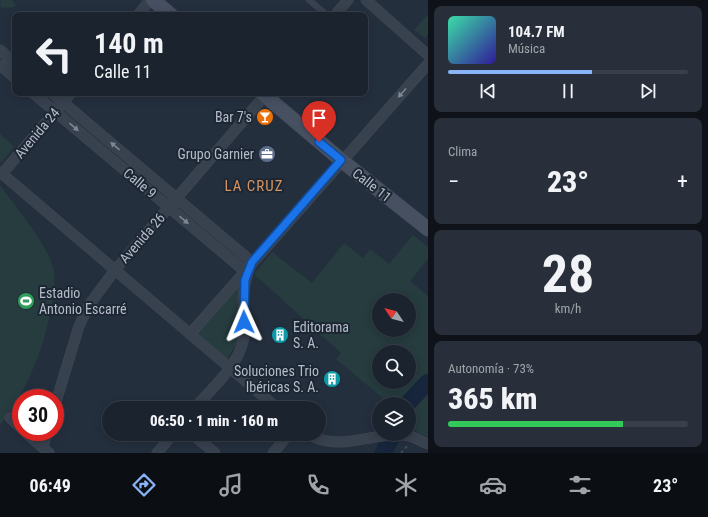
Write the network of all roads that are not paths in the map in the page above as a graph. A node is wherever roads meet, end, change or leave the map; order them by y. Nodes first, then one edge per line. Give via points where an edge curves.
1 (152, 0) edge
2 (309, 0) edge
3 (348, 0) edge
4 (366, 0) edge
5 (141, 12) edge
6 (167, 12) edge
7 (323, 12) edge
8 (338, 12) edge
9 (0, 50) edge
10 (428, 56) edge
11 (12, 60) edge
12 (428, 64) edge
13 (0, 66) edge
14 (12, 76) edge
15 (37, 96) edge
16 (56, 96) edge
17 (68, 96) edge
18 (263, 96) edge
19 (267, 96) edge
20 (63, 102) junction
21 (55, 111) junction
22 (341, 160) junction
23 (1, 173) edge
24 (177, 198) junction
25 (169, 207) junction
26 (428, 229) edge
27 (252, 262) junction
28 (115, 270) junction
29 (246, 272) junction
30 (190, 334) junction
31 (230, 367) junction
32 (60, 389) edge
33 (201, 401) edge
34 (269, 401) edge
35 (36, 441) edge
36 (167, 441) edge
37 (200, 441) edge
38 (283, 441) edge
39 (320, 441) edge
40 (428, 444) edge
41 (46, 450) edge
42 (157, 453) edge
43 (215, 453) edge
44 (273, 453) edge

1 - 5 street
1 - 6 main road
2 - 7 lane
3 - 8 street
4 - 10 street
9 - 11 street
12 -> 22 street
13 - 14 street
15 - 21 street, Calle 9
16 - 20 street, Calle 9
17 - 20 street, Avenida 24
18 - 24 street, Avenida 26
19 - 22 main road, Calle 11
20 - 21 street, Avenida 24
24 -> 20 street, Calle 9
21 - 23 street, Avenida 24
21 -> 25 street, Calle 9
22 - 26 main road, Calle 11
22 - 27 street
23 - 28 street
24 - 25 street, Avenida 26
24 - 27 street, Calle 9
25 - 28 street, Avenida 26
25 -> 29 street, Calle 9
27 - 29 street
28 - 30 street
28 - 32 street, Avenida 26 via 84,315
29 - 30 street
29 - 31 street via 243,342
30 - 31 street
31 - 33 street
31 - 34 street
35 - 41 street
36 - 42 street
37 - 43 street
38 - 44 street
39 - 40 street via 346,445 376,436 405,435

